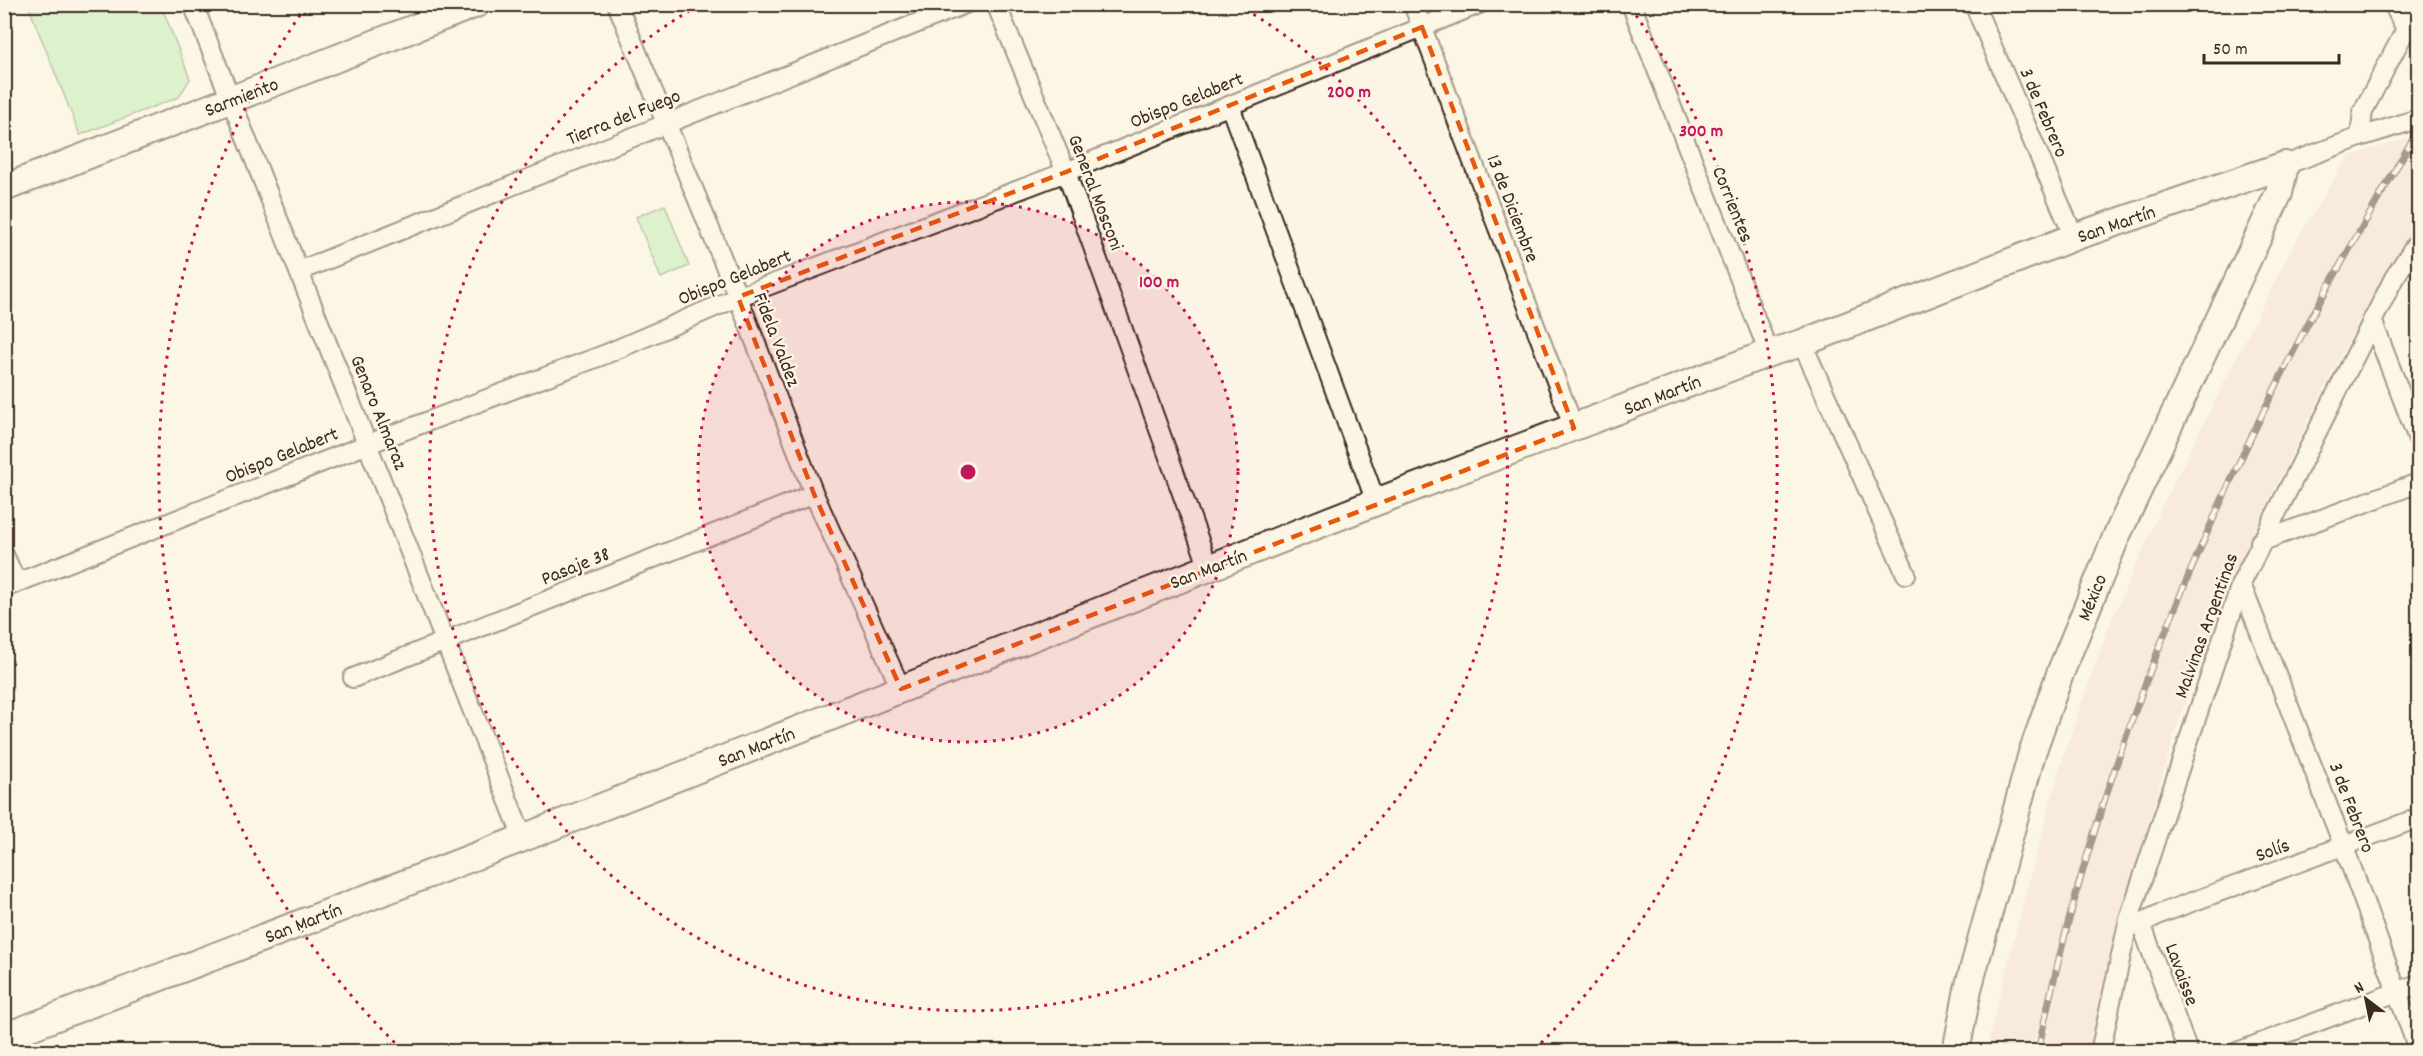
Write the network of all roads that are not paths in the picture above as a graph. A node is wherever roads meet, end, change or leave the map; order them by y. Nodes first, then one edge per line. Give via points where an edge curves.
1 (193, 4) edge
2 (476, 4) edge
3 (617, 4) edge
4 (965, 4) edge
5 (996, 4) edge
6 (1413, 4) edge
7 (1479, 4) edge
8 (1631, 4) edge
9 (1974, 4) edge
10 (2393, 4) edge
11 (2418, 10) edge
12 (1422, 27) junction
13 (2406, 28) junction
14 (232, 100) junction
15 (1230, 106) junction
16 (2418, 119) edge
17 (665, 123) junction
18 (2360, 137) junction
19 (2285, 165) junction
20 (1066, 172) junction
21 (4, 188) edge
22 (2073, 237) junction
23 (2418, 241) edge
24 (299, 271) junction
25 (738, 297) junction
26 (2372, 320) junction
27 (1802, 343) junction
28 (1768, 353) junction
29 (1574, 428) junction
30 (2418, 439) edge
31 (368, 444) junction
32 (2418, 483) edge
33 (814, 494) junction
34 (1376, 502) junction
35 (2260, 542) junction
36 (4, 555) edge
37 (1209, 568) junction
38 (1906, 574) dead end
39 (2241, 584) junction
40 (11, 585) edge
41 (446, 642) junction
42 (353, 678) dead end
43 (901, 689) junction
44 (2418, 818) edge
45 (523, 838) junction
46 (2344, 847) junction
47 (2135, 921) junction
48 (2418, 984) edge
49 (2397, 992) junction
50 (4, 1037) edge
51 (2418, 1048) edge
52 (1956, 1052) edge
53 (2100, 1052) edge
54 (2188, 1052) edge
55 (2237, 1052) edge

1 - 14 street, Genaro Almaraz
2 - 14 street, Sarmiento
3 - 17 street, Fidela Valdez
4 - 17 street, Tierra del Fuego
5 - 20 street, General Mosconi
6 - 12 street, 13 de Diciembre
7 - 12 street, Obispo Gelabert
8 - 28 street, Corrientes
9 - 22 street, 3 de Febrero
10 - 13 street
11 - 13 street
12 - 15 street, Obispo Gelabert
12 - 29 street, 13 de Diciembre
13 - 18 street via 2363,111
14 - 21 street, Sarmiento
14 - 24 street, Genaro Almaraz
15 - 20 street, Obispo Gelabert
15 - 34 street
16 - 18 street, San Martín
17 - 24 street, Tierra del Fuego
17 - 25 street, Fidela Valdez
18 - 19 street, San Martín
19 - 22 street, San Martín
19 - 52 street, México via 2279,193 2117,535 2061,671 2026,776 1968,989
20 - 25 street, Obispo Gelabert
20 - 37 street, General Mosconi
22 - 27 street, San Martín
23 - 26 street, Malvinas Argentinas
24 - 31 street, Genaro Almaraz
25 - 31 street, Obispo Gelabert via 606,354
25 - 33 street, Fidela Valdez
26 - 30 street
26 - 35 street, Malvinas Argentinas
27 - 28 street, San Martín
27 - 38 street
28 - 29 street, San Martín
29 - 34 street, San Martín
31 - 40 street, Obispo Gelabert
31 - 41 street, Genaro Almaraz
32 - 35 street
33 - 41 street, Pasaje 38
33 - 43 street, Fidela Valdez
34 - 37 street, San Martín
35 - 39 street, Malvinas Argentinas
36 - 40 street
37 - 43 street, San Martín
39 - 46 street, 3 de Febrero
39 - 47 street, Malvinas Argentinas
41 - 42 street, Pasaje 38
41 - 45 street, Genaro Almaraz
43 - 45 street, San Martín
44 - 46 street, Solís
45 - 50 street, San Martín
46 - 47 street, Solís
46 - 49 street, 3 de Febrero
47 - 53 street, Malvinas Argentinas
47 - 54 street, Lavaisse
48 - 49 street
49 - 51 street, 3 de Febrero
49 - 55 street

